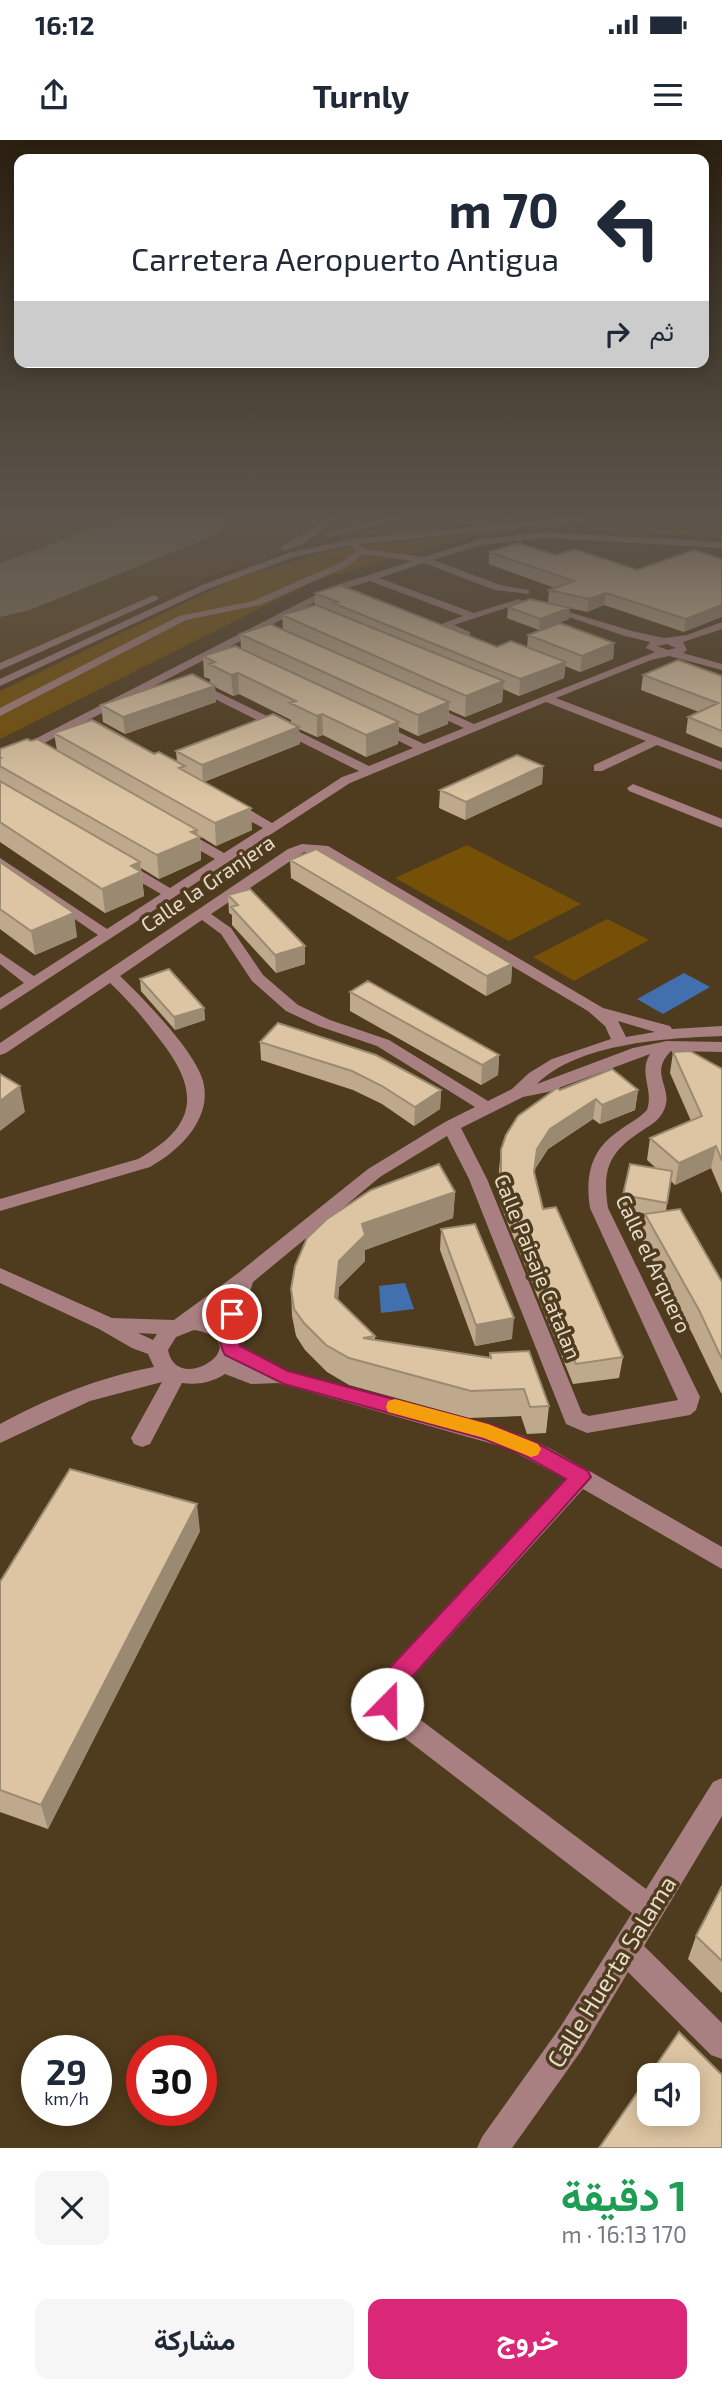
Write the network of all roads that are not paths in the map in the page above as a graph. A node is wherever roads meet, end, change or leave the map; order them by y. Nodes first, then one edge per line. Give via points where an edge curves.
1 (122, 612) edge
2 (153, 612) edge
3 (214, 612) edge
4 (290, 612) edge
5 (300, 612) edge
6 (461, 612) edge
7 (488, 612) edge
8 (567, 612) edge
9 (307, 615) edge
10 (472, 616) junction
11 (722, 625) edge
12 (255, 630) junction
13 (267, 635) edge
14 (471, 636) edge
15 (684, 645) junction
16 (660, 649) junction
17 (216, 650) junction
18 (228, 656) edge
19 (699, 659) junction
20 (0, 667) edge
21 (722, 667) edge
22 (171, 673) junction
23 (0, 683) edge
24 (545, 698) junction
25 (412, 700) edge
26 (0, 713) edge
27 (361, 719) edge
28 (79, 721) junction
29 (472, 727) junction
30 (91, 728) edge
31 (656, 741) junction
32 (422, 748) junction
33 (0, 762) edge
34 (722, 766) edge
35 (598, 768) dead end
36 (367, 770) junction
37 (633, 788) dead end
38 (224, 801) edge
39 (722, 824) edge
40 (167, 826) edge
41 (272, 828) junction
42 (225, 859) junction
43 (114, 860) edge
44 (0, 862) edge
45 (170, 894) junction
46 (202, 914) junction
47 (107, 935) junction
48 (0, 957) edge
49 (111, 976) junction
50 (34, 982) junction
51 (0, 1005) edge
52 (594, 1008) junction
53 (722, 1031) edge
54 (621, 1041) junction
55 (679, 1041) junction
56 (722, 1047) edge
57 (0, 1050) edge
58 (710, 1066) edge
59 (518, 1093) junction
60 (488, 1108) junction
61 (451, 1126) junction
62 (0, 1205) edge
63 (0, 1275) edge
64 (244, 1279) junction
65 (9, 1289) edge
66 (106, 1324) junction
67 (178, 1326) junction
68 (227, 1350) junction
69 (158, 1351) junction
70 (174, 1373) junction
71 (124, 1380) junction
72 (580, 1423) joint
73 (0, 1434) edge
74 (142, 1438) dead end
75 (581, 1477) junction
76 (722, 1559) edge
77 (722, 1791) edge
78 (651, 1910) junction
79 (627, 1950) junction
80 (722, 2044) edge
81 (493, 2148) edge

1 - 20 street
2 - 23 street
3 - 26 street via 183,618
4 - 12 street
5 - 9 street
6 - 10 street
7 - 10 street
8 - 16 street
10 - 14 street via 444,625
11 - 15 street
12 - 13 street
12 - 17 street
15 - 16 street
15 - 19 street
16 - 19 street
16 - 24 street via 580,679
17 - 18 street
17 - 22 street
19 - 21 street
22 - 28 street
22 - 36 street
24 - 29 street via 519,703
24 - 31 street
25 - 29 street
27 - 32 street
28 - 30 street
28 - 33 street via 34,750
29 - 32 street
31 - 34 street
31 - 35 street
32 - 36 street
36 - 41 street
37 - 39 street
38 - 41 street
40 - 42 street
41 - 42 street
42 - 45 street
43 - 45 street
44 - 47 street
45 - 47 street
46 - 49 street, Calle la Granjera
46 - 52 street, Calle la Granjera via 293,852 323,849
46 - 60 street via 226,931 257,978 292,1008 383,1043
47 - 50 street
48 - 50 street
49 - 57 street, Calle la Granjera
49 - 62 street via 147,1012 190,1072 194,1105 185,1128 164,1151 144,1163
50 - 51 street
52 - 54 street, Calle la Granjera via 612,1024
52 - 55 street, Calle la Granjera
53 - 55 street
54 - 55 street
54 - 59 street via 554,1066
55 - 56 street
55 - 58 street
55 - 59 street
55 - 72 street, Calle el Arquero via 653,1061 657,1108 604,1152 596,1194 690,1397 689,1404 682,1409
59 - 60 street
60 - 61 street
61 - 64 street via 374,1173
61 - 72 street, Calle Paisaje Catalan via 478,1179 570,1412
63 - 65 street
64 - 67 street
64 - 68 street
65 - 66 street
66 - 67 street
66 - 69 street
67 - 68 street via 206,1322
67 - 69 street via 164,1337
68 - 70 street via 206,1375
68 - 75 street via 251,1376 284,1377 488,1432
69 - 70 street via 162,1364
69 - 71 street
70 - 71 street
70 - 74 street
71 - 73 street via 61,1402
75 - 76 street
75 - 78 street via 392,1682 386,1697 393,1714
77 - 78 street, Calle Huerta Salama
78 - 79 street, Calle Huerta Salama
79 - 80 street
79 - 81 street, Calle Huerta Salama via 545,2079

